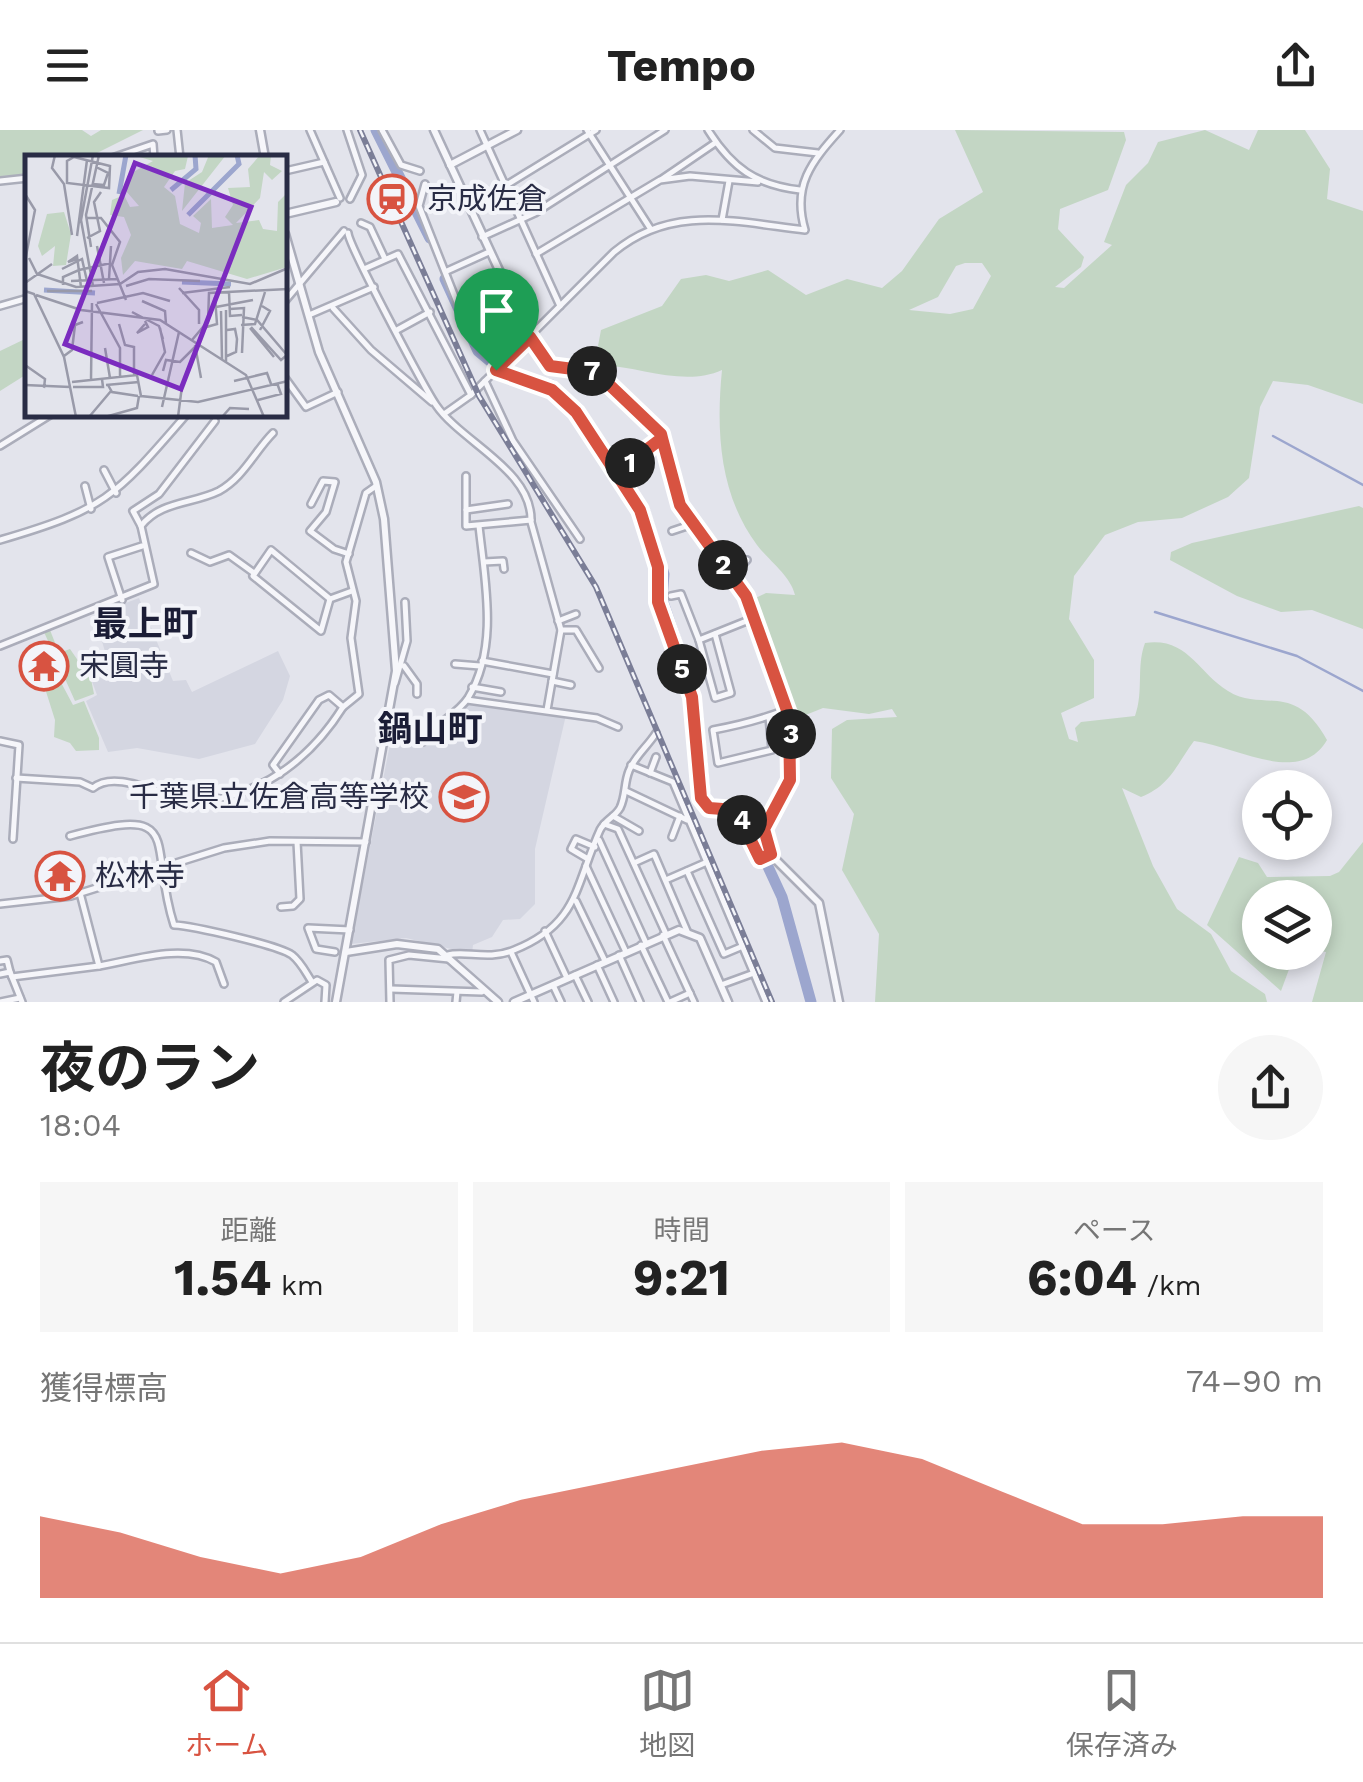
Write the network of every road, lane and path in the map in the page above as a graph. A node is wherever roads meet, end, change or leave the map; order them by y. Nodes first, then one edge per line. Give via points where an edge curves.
1 (167, 130) edge
2 (177, 130) edge
3 (260, 130) edge
4 (310, 130) edge
5 (347, 130) edge
6 (382, 130) edge
7 (434, 130) edge
8 (480, 130) edge
9 (517, 130) edge
10 (665, 130) edge
11 (708, 130) edge
12 (754, 130) edge
13 (840, 130) edge
14 (591, 131) edge
15 (158, 132) edge
16 (716, 142) junction
17 (487, 147) junction
18 (820, 153) junction
19 (121, 155) edge
20 (154, 155) edge
21 (180, 155) edge
22 (264, 155) edge
23 (324, 162) junction
24 (450, 165) junction
25 (610, 166) junction
26 (288, 171) edge
27 (420, 171) dead end
28 (25, 178) edge
29 (660, 180) junction
30 (729, 181) junction
31 (0, 182) edge
32 (758, 182) junction
33 (426, 184) dead end
34 (505, 186) junction
35 (800, 190) junction
36 (631, 198) junction
37 (338, 200) joint
38 (350, 200) dead end
39 (288, 213) edge
40 (520, 220) junction
41 (722, 220) junction
42 (361, 223) dead end
43 (650, 228) junction
44 (482, 237) junction
45 (288, 244) edge
46 (489, 252) junction
47 (536, 254) junction
48 (385, 259) junction
49 (364, 268) junction
50 (447, 271) junction
51 (300, 283) junction
52 (374, 286) junction
53 (288, 297) edge
54 (25, 299) edge
55 (0, 306) edge
56 (560, 306) junction
57 (333, 308) junction
58 (430, 312) junction
59 (309, 315) junction
60 (397, 330) junction
61 (530, 337) junction
62 (502, 365) junction
63 (496, 370) junction
64 (485, 381) junction
65 (288, 382) edge
66 (338, 392) junction
67 (470, 395) junction
68 (436, 405) junction
69 (444, 414) junction
70 (45, 418) edge
71 (183, 418) edge
72 (215, 421) dead end
73 (273, 432) dead end
74 (662, 438) junction
75 (0, 446) edge
76 (104, 470) dead end
77 (619, 471) junction
78 (466, 476) dead end
79 (85, 486) dead end
80 (321, 486) junction
81 (376, 486) junction
82 (116, 494) junction
83 (333, 496) junction
84 (311, 504) dead end
85 (508, 504) dead end
86 (91, 510) junction
87 (465, 510) junction
88 (531, 520) junction
89 (693, 524) junction
90 (141, 526) junction
91 (479, 526) junction
92 (672, 531) dead end
93 (580, 539) dead end
94 (0, 540) edge
95 (142, 546) junction
96 (191, 553) dead end
97 (349, 554) junction
98 (747, 560) dead end
99 (483, 562) junction
100 (504, 569) dead end
101 (254, 573) junction
102 (731, 576) junction
103 (352, 590) junction
104 (671, 596) dead end
105 (330, 599) junction
106 (122, 600) junction
107 (405, 602) dead end
108 (576, 614) dead end
109 (754, 618) junction
110 (558, 621) junction
111 (562, 630) junction
112 (716, 634) junction
113 (699, 640) junction
114 (0, 646) edge
115 (455, 664) dead end
116 (481, 664) junction
117 (403, 665) junction
118 (599, 668) dead end
119 (553, 677) junction
120 (395, 683) junction
121 (570, 685) dead end
122 (472, 686) junction
123 (500, 692) dead end
124 (417, 694) dead end
125 (467, 700) junction
126 (343, 707) junction
127 (787, 709) junction
128 (546, 710) junction
129 (769, 717) junction
130 (618, 727) dead end
131 (656, 734) dead end
132 (387, 735) junction
133 (0, 741) edge
134 (656, 758) dead end
135 (632, 765) junction
136 (650, 772) junction
137 (280, 774) junction
138 (16, 778) junction
139 (624, 791) junction
140 (613, 816) junction
141 (680, 816) junction
142 (690, 821) junction
143 (604, 824) junction
144 (639, 832) dead end
145 (70, 836) dead end
146 (672, 837) dead end
147 (597, 838) junction
148 (13, 839) dead end
149 (296, 842) junction
150 (366, 842) junction
151 (594, 847) junction
152 (771, 854) junction
153 (707, 862) junction
154 (588, 863) junction
155 (634, 863) junction
156 (164, 866) junction
157 (688, 871) junction
158 (667, 880) junction
159 (80, 893) junction
160 (576, 900) junction
161 (0, 904) edge
162 (281, 906) dead end
163 (350, 930) junction
164 (545, 931) junction
165 (687, 931) junction
166 (664, 934) junction
167 (644, 944) junction
168 (742, 946) junction
169 (335, 952) dead end
170 (346, 952) junction
171 (511, 952) junction
172 (622, 953) junction
173 (450, 957) junction
174 (0, 961) edge
175 (601, 963) junction
176 (99, 966) junction
177 (754, 973) junction
178 (0, 974) edge
179 (11, 974) junction
180 (571, 977) junction
181 (312, 982) junction
182 (224, 984) dead end
183 (553, 985) junction
184 (721, 986) junction
185 (390, 989) junction
186 (457, 992) junction
187 (482, 992) junction
188 (690, 993) junction
189 (533, 998) edge
190 (21, 1000) edge
191 (0, 1002) edge
192 (284, 1002) edge
193 (325, 1002) edge
194 (336, 1002) edge
195 (390, 1002) edge
196 (456, 1002) edge
197 (498, 1002) edge
198 (514, 1002) edge
199 (561, 1002) edge
200 (588, 1002) edge
201 (614, 1002) edge
202 (640, 1002) edge
203 (669, 1002) edge
204 (694, 1002) edge
205 (728, 1002) edge
206 (766, 1002) edge
207 (838, 1002) edge

1 - 15 street
2 - 21 street
3 - 22 street
4 - 23 street
5 - 38 street via 362,175
6 - 27 street via 401,165
7 - 24 street
8 - 17 street
9 - 17 street
10 - 25 street
11 - 16 street
12 - 18 street via 775,148
13 - 18 street
14 - 25 street
14 - 34 street
16 - 29 street
16 - 32 street
17 - 24 street
17 - 34 street
18 - 35 street
19 - 20 street via 152,144
23 - 26 street
23 - 37 street
24 - 44 street
25 - 36 street
25 - 40 street
28 - 31 street
29 - 30 street
29 - 36 street
30 - 32 street
30 - 41 street
32 - 35 street
33 - 50 street via 419,206
34 - 40 street
35 - 41 street via 805,230
36 - 43 street
36 - 47 street
37 - 39 street
40 - 44 street
40 - 47 street
41 - 43 street via 686,218
42 - 48 street via 370,227
43 - 56 street via 614,252
44 - 46 street
45 - 51 street
46 - 50 street
46 - 61 street
47 - 56 street
48 - 49 street
48 - 58 street via 398,254
49 - 51 street via 346,232
49 - 52 street
50 - 62 street via 470,334
51 - 53 street
51 - 59 street
52 - 57 street
52 - 60 street
54 - 55 street
56 - 61 street
57 - 59 street
57 - 68 street
58 - 60 street
58 - 67 street
59 - 66 street
60 - 68 street
61 - 62 street
61 - 74 street via 550,366 596,372
62 - 63 street
63 - 64 street
63 - 77 street via 552,390
64 - 67 street
64 - 93 street via 513,440
65 - 66 street via 306,406
66 - 81 street
67 - 69 street
68 - 69 street
69 - 88 street via 498,463 529,503
70 - 75 street
71 - 82 street
72 - 90 street via 159,494 133,511
73 - 90 street via 221,490 165,506
74 - 77 street
74 - 89 street via 674,493
76 - 82 street
77 - 152 street via 640,510 658,567 658,602 692,697 701,798 709,808 740,814 760,859
78 - 87 street
79 - 86 street
80 - 83 street
80 - 83 street via 328,478 335,482
80 - 84 street
81 - 97 street via 366,494
81 - 120 street
82 - 86 street
83 - 97 street via 310,532
85 - 87 street
86 - 94 street
87 - 91 street via 466,526
88 - 91 street
88 - 110 street
89 - 92 street
89 - 102 street
90 - 95 street
91 - 99 street
95 - 106 street via 154,584
95 - 106 street via 108,557
96 - 101 street via 210,562 229,555
97 - 103 street
98 - 102 street
99 - 100 street via 503,561
99 - 116 street via 489,611
101 - 105 street via 271,550
101 - 105 street via 321,631
102 - 109 street
103 - 105 street
103 - 126 street via 359,694
104 - 113 street via 681,594
106 - 114 street
107 - 117 street
108 - 110 street
109 - 112 street
109 - 127 street
110 - 111 street
111 - 118 street via 576,630
111 - 119 street
112 - 113 street
112 - 113 street via 732,692 714,698
115 - 116 street
116 - 119 street
116 - 122 street
117 - 120 street
117 - 124 street
119 - 121 street
119 - 128 street
120 - 132 street
122 - 123 street
122 - 125 street
125 - 128 street
125 - 132 street via 422,742
126 - 137 street
126 - 137 street via 329,695 306,714 273,764
127 - 129 street
127 - 152 street via 792,770 766,820
128 - 130 street
129 - 129 street via 714,730 718,762 772,750
131 - 135 street
132 - 150 street
133 - 138 street via 19,745
134 - 136 street
135 - 136 street
135 - 139 street
136 - 142 street via 673,782
137 - 138 street via 263,787 204,801 148,787
138 - 148 street
139 - 140 street
139 - 141 street
140 - 143 street
140 - 144 street
141 - 142 street
141 - 146 street
142 - 153 street
143 - 147 street
143 - 155 street via 618,829
145 - 156 street via 137,821 151,829
147 - 151 street
147 - 167 street
149 - 150 street
149 - 156 street via 224,848
149 - 162 street via 300,899
150 - 163 street
151 - 154 street
151 - 154 street via 576,839 571,849
152 - 207 street via 819,904
153 - 157 street
153 - 168 street
154 - 160 street
154 - 172 street
155 - 158 street via 654,854
155 - 166 street
156 - 159 street
156 - 181 street via 174,926 289,952
157 - 158 street
157 - 168 street via 724,954
158 - 165 street
159 - 161 street
159 - 176 street
160 - 164 street
160 - 175 street
163 - 169 street via 308,928 316,949
163 - 170 street
164 - 171 street
164 - 180 street
165 - 166 street
165 - 184 street via 707,950
166 - 167 street
166 - 188 street
167 - 172 street
167 - 203 street
168 - 177 street
170 - 173 street via 405,944
170 - 194 street
171 - 173 street
171 - 189 street
172 - 175 street
172 - 202 street
173 - 185 street via 389,960
173 - 187 street
174 - 179 street via 6,960
175 - 180 street
175 - 201 street
176 - 179 street
176 - 182 street via 160,955 198,957 216,962
177 - 184 street
177 - 206 street
178 - 179 street
179 - 190 street
180 - 183 street
180 - 200 street
181 - 192 street
181 - 193 street via 326,985
183 - 189 street
183 - 199 street
184 - 205 street
185 - 186 street
185 - 195 street
186 - 187 street
186 - 196 street
187 - 197 street
188 - 203 street
188 - 204 street
189 - 198 street
190 - 191 street

